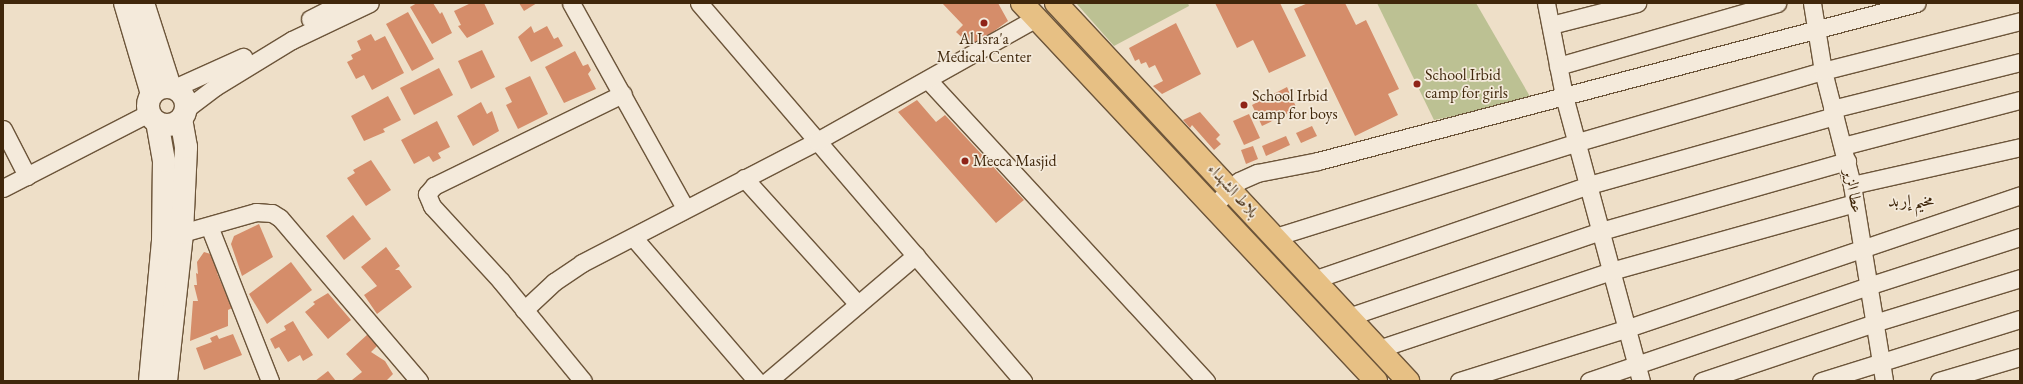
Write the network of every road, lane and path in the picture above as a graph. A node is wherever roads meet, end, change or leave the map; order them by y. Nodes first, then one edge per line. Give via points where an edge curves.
1 (125, 3) edge
2 (144, 3) edge
3 (341, 3) edge
4 (370, 3) edge
5 (571, 3) edge
6 (699, 3) edge
7 (1056, 3) edge
8 (1546, 3) edge
9 (1637, 3) edge
10 (1778, 3) edge
11 (1812, 3) edge
12 (1918, 3) edge
13 (1029, 11) edge
14 (2020, 21) edge
15 (1551, 25) junction
16 (1816, 28) junction
17 (2020, 62) edge
18 (1558, 66) junction
19 (1823, 71) junction
20 (928, 80) junction
21 (623, 94) junction
22 (1564, 96) junction
23 (2020, 100) edge
24 (160, 101) junction
25 (1833, 112) junction
26 (183, 114) junction
27 (3, 129) edge
28 (817, 141) junction
29 (1578, 142) junction
30 (2020, 147) edge
31 (1845, 154) junction
32 (27, 176) junction
33 (744, 178) junction
34 (1589, 185) junction
35 (1852, 185) junction
36 (3, 188) edge
37 (1231, 188) junction
38 (2020, 195) edge
39 (1855, 203) junction
40 (1212, 207) junction
41 (685, 208) junction
42 (209, 226) junction
43 (1601, 231) junction
44 (182, 233) junction
45 (633, 237) junction
46 (2020, 237) edge
47 (1275, 238) junction
48 (1863, 247) junction
49 (916, 256) junction
50 (1610, 271) junction
51 (2020, 278) edge
52 (1313, 280) junction
53 (1868, 286) junction
54 (858, 304) junction
55 (524, 310) junction
56 (1348, 317) junction
57 (2020, 319) edge
58 (1874, 323) junction
59 (1628, 328) junction
60 (1378, 349) junction
61 (2020, 358) edge
62 (1880, 361) junction
63 (1636, 364) junction
64 (150, 381) edge
65 (166, 381) edge
66 (270, 381) edge
67 (419, 381) edge
68 (583, 381) edge
69 (757, 381) edge
70 (768, 381) edge
71 (1023, 381) edge
72 (1206, 381) edge
73 (1376, 381) edge
74 (1408, 381) edge
75 (1459, 381) edge
76 (1589, 381) edge
77 (1641, 381) edge
78 (1702, 381) edge
79 (1821, 381) edge
80 (1884, 381) edge
81 (1939, 381) edge

1 - 24 street
2 - 24 street
3 - 24 street
4 - 26 street via 279,47 215,87
5 - 21 street
6 - 28 street
7 - 37 main road, بلاط الشهداء
8 - 15 street
9 - 15 street
10 - 18 street
11 - 16 street, عطا الزير
12 - 16 street
13 - 20 street
13 - 40 main road
14 - 19 street
15 - 18 street
16 - 19 street, عطا الزير
16 - 22 street
17 - 25 street
18 - 22 street
19 - 25 street, عطا الزير
19 - 29 street
20 - 28 street
20 - 72 street
21 - 41 street
21 - 55 street via 434,186 427,194 432,206
22 - 29 street
22 - 37 street via 1318,161 1257,173
23 - 31 street
24 - 26 street via 184,96
24 - 26 street via 169,126
24 - 32 street
24 - 64 street via 164,161 163,242
25 - 31 street, عطا الزير
25 - 34 street
26 - 44 street via 186,147
27 - 32 street
28 - 33 street
28 - 49 street
29 - 34 street
29 - 47 street
30 - 35 street
31 - 35 street, عطا الزير
31 - 43 street
32 - 36 street
33 - 41 street
33 - 54 street
34 - 43 street
34 - 52 street
35 - 39 street, عطا الزير
37 - 40 street
37 - 47 main road, بلاط الشهداء
38 - 48 street
39 - 48 street, عطا الزير
39 - 50 street
40 - 73 main road
41 - 45 street
42 - 44 street
42 - 66 street
42 - 67 street via 256,212 272,213 280,218
43 - 50 street
43 - 56 street
44 - 65 street
45 - 55 street via 582,263 554,282
45 - 69 street
46 - 53 street
47 - 52 main road, بلاط الشهداء
48 - 53 street, عطا الزير
48 - 59 street
49 - 54 street
49 - 71 street
50 - 59 street
50 - 60 street
51 - 58 street
52 - 56 main road, بلاط الشهداء
53 - 58 street, عطا الزير
53 - 63 street
54 - 70 street
55 - 68 street
56 - 60 main road, بلاط الشهداء
57 - 62 street
58 - 62 street, عطا الزير
58 - 78 street
59 - 63 street
59 - 75 street
60 - 74 main road, بلاط الشهداء
61 - 81 street
62 - 79 street
62 - 80 street, عطا الزير
63 - 76 street
63 - 77 street

